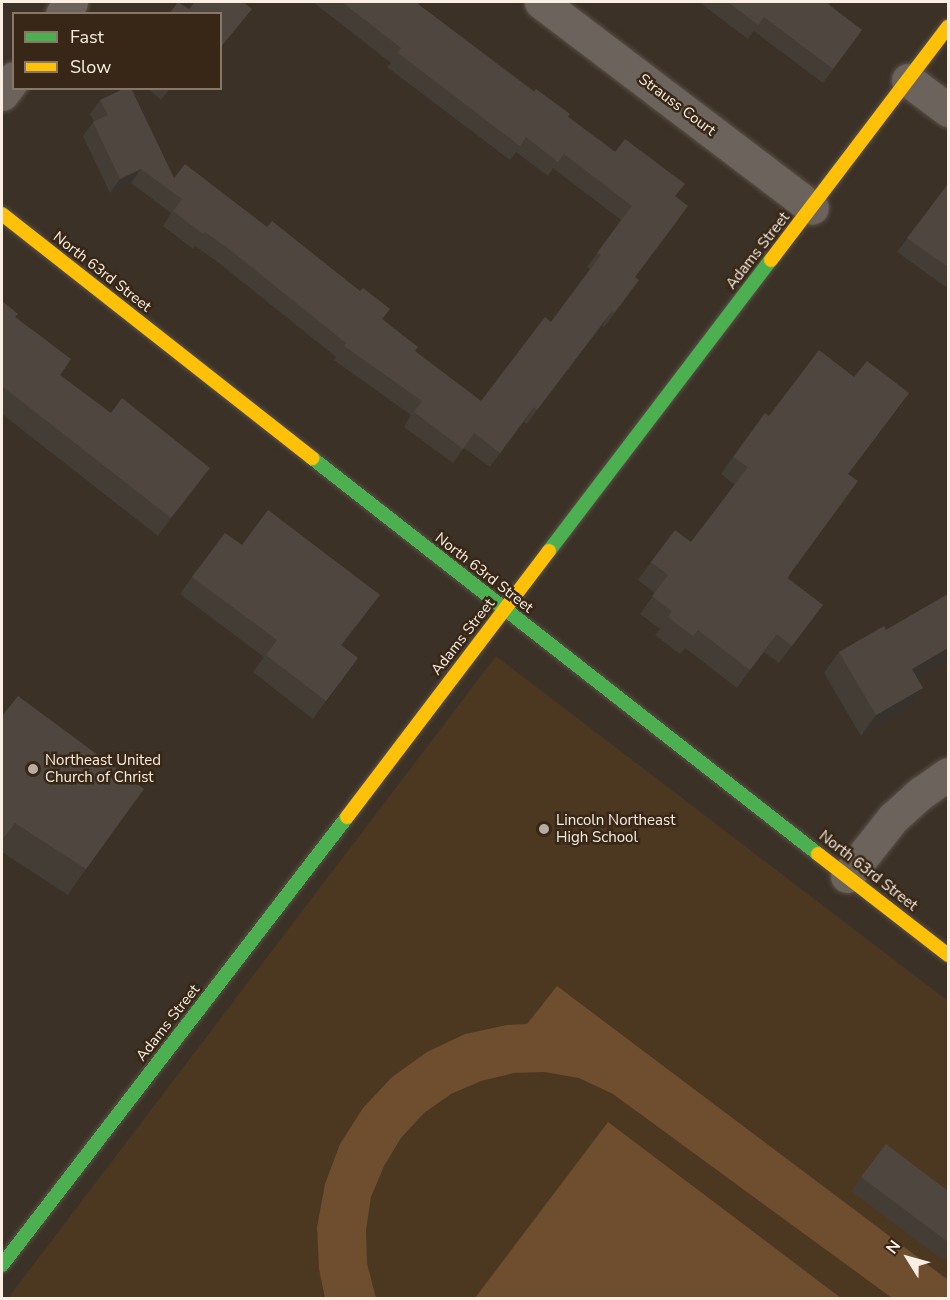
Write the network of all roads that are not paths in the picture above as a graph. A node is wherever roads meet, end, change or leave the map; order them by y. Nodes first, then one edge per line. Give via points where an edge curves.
1 (541, 2) edge
2 (948, 27) edge
3 (908, 80) junction
4 (12, 81) edge
5 (2, 94) edge
6 (948, 110) edge
7 (813, 208) junction
8 (2, 214) edge
9 (505, 610) junction
10 (948, 774) edge
11 (847, 876) junction
12 (948, 955) edge
13 (2, 1265) edge

1 - 7 street, Strauss Court
2 - 3 main road, Adams Street
3 - 6 street
3 - 7 main road, Adams Street
4 - 5 street
7 - 9 main road, Adams Street
8 - 9 main road, North 63rd Street
9 - 11 main road, North 63rd Street
9 - 13 main road, Adams Street
10 - 11 street via 893,818
11 - 12 main road, North 63rd Street

